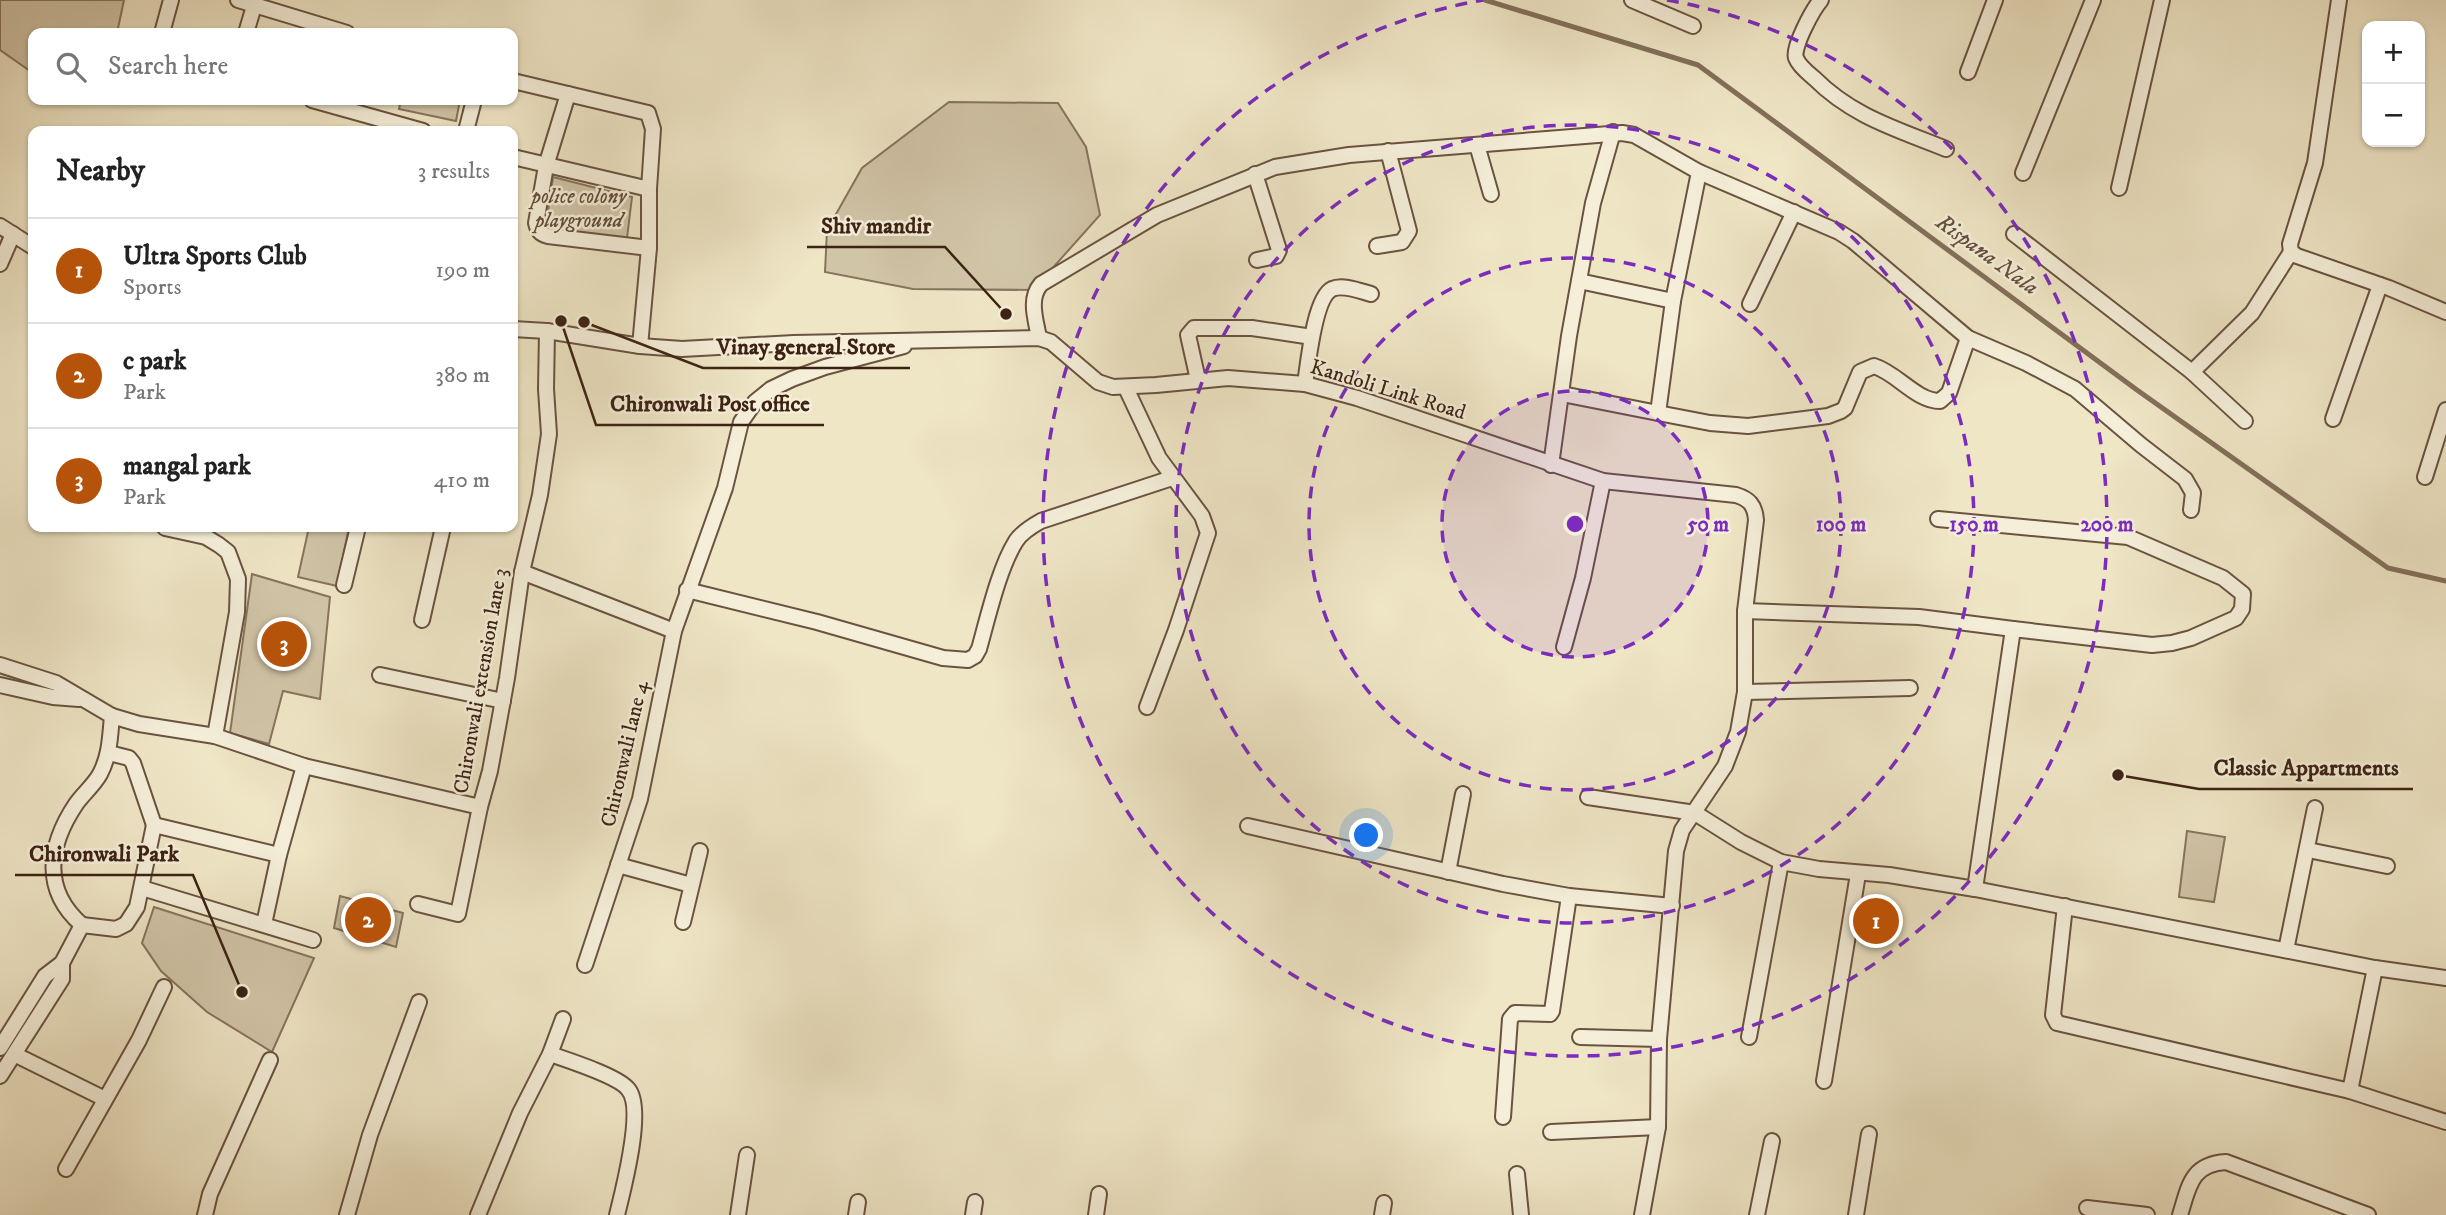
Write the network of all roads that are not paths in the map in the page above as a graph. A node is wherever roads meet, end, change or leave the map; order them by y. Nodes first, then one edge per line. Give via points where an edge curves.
1 (171, 0) edge
2 (238, 0) edge
3 (1632, 0) edge
4 (1821, 0) edge
5 (1995, 0) edge
6 (2093, 0) edge
7 (2161, 0) edge
8 (2339, 0) edge
9 (254, 6) junction
10 (1693, 26) dead end
11 (163, 28) edge
12 (247, 28) edge
13 (321, 28) edge
14 (1968, 72) dead end
15 (518, 82) edge
16 (568, 94) junction
17 (331, 105) edge
18 (473, 105) edge
19 (405, 126) edge
20 (467, 126) edge
21 (1613, 132) junction
22 (1477, 145) junction
23 (1946, 149) dead end
24 (1388, 151) junction
25 (518, 158) edge
26 (546, 166) junction
27 (1699, 172) junction
28 (2024, 173) dead end
29 (1255, 174) junction
30 (2119, 188) dead end
31 (649, 189) junction
32 (1491, 194) dead end
33 (1794, 212) junction
34 (6, 230) edge
35 (2014, 234) dead end
36 (28, 244) edge
37 (1377, 246) dead end
38 (649, 248) junction
39 (2291, 252) junction
40 (1257, 260) dead end
41 (0, 264) edge
42 (1579, 281) junction
43 (2380, 285) junction
44 (1371, 294) dead end
45 (1673, 302) junction
46 (1750, 304) dead end
47 (2446, 312) edge
48 (518, 329) edge
49 (547, 331) junction
50 (1312, 337) junction
51 (1039, 338) junction
52 (1968, 338) junction
53 (927, 340) junction
54 (640, 346) junction
55 (2192, 372) junction
56 (1198, 380) junction
57 (1305, 384) junction
58 (1126, 388) junction
59 (1562, 394) junction
60 (2446, 410) edge
61 (1658, 413) junction
62 (2333, 419) dead end
63 (2245, 421) dead end
64 (1550, 465) junction
65 (2425, 477) dead end
66 (1172, 478) junction
67 (1603, 481) junction
68 (2191, 510) dead end
69 (1938, 519) dead end
70 (183, 532) edge
71 (357, 532) edge
72 (442, 532) edge
73 (522, 572) junction
74 (344, 585) dead end
75 (687, 590) junction
76 (1745, 611) junction
77 (422, 620) dead end
78 (2012, 629) junction
79 (674, 631) junction
80 (1564, 647) dead end
81 (0, 664) edge
82 (380, 675) dead end
83 (0, 685) edge
84 (1910, 688) dead end
85 (1745, 692) junction
86 (84, 699) junction
87 (503, 701) junction
88 (1147, 707) dead end
89 (112, 716) junction
90 (215, 736) junction
91 (109, 753) junction
92 (304, 766) junction
93 (1464, 794) dead end
94 (1588, 797) dead end
95 (480, 807) junction
96 (2315, 808) dead end
97 (1695, 813) junction
98 (154, 825) junction
99 (1248, 826) dead end
100 (2308, 850) junction
101 (700, 851) dead end
102 (279, 855) junction
103 (1781, 862) junction
104 (618, 865) junction
105 (2387, 866) dead end
106 (1448, 872) junction
107 (1858, 874) junction
108 (691, 885) junction
109 (142, 888) junction
110 (1975, 889) junction
111 (1569, 896) junction
112 (418, 904) dead end
113 (1672, 906) junction
114 (2065, 906) junction
115 (683, 922) dead end
116 (264, 924) junction
117 (82, 925) junction
118 (313, 940) dead end
119 (2286, 950) junction
120 (62, 963) junction
121 (585, 965) dead end
122 (2375, 968) junction
123 (2446, 976) edge
124 (164, 987) dead end
125 (419, 1002) dead end
126 (563, 1019) dead end
127 (1580, 1037) dead end
128 (1749, 1037) dead end
129 (1659, 1038) junction
130 (0, 1048) edge
131 (550, 1054) junction
132 (16, 1055) junction
133 (270, 1060) dead end
134 (0, 1076) edge
135 (1824, 1081) dead end
136 (2350, 1091) junction
137 (105, 1099) junction
138 (1503, 1117) dead end
139 (2446, 1122) edge
140 (1658, 1127) junction
141 (1551, 1132) dead end
142 (1870, 1134) dead end
143 (1772, 1141) dead end
144 (747, 1155) dead end
145 (66, 1169) dead end
146 (1517, 1174) dead end
147 (1099, 1194) dead end
148 (2087, 1208) dead end
149 (205, 1215) edge
150 (347, 1215) edge
151 (478, 1215) edge
152 (617, 1215) edge
153 (738, 1215) edge
154 (1096, 1215) edge
155 (1521, 1215) edge
156 (1642, 1215) edge
157 (1757, 1215) edge
158 (1856, 1215) edge
159 (2147, 1215) edge
160 (2180, 1215) edge
161 (2368, 1215) edge

1 - 11 street
2 - 9 street
3 - 10 street
4 - 23 street via 1796,50 1797,61 1848,107
5 - 14 street
6 - 28 street
7 - 30 street
8 - 39 street via 2319,144
9 - 12 street
9 - 13 street
15 - 16 street
16 - 26 street
16 - 31 street via 648,113 653,129
17 - 19 street
18 - 20 street
21 - 22 street
21 - 27 street via 1634,135
21 - 42 street via 1593,203
22 - 24 street
22 - 32 street
24 - 29 street
24 - 37 street via 1409,231 1402,242
25 - 26 street
26 - 31 street
26 - 38 street via 536,223 542,234
27 - 33 street
27 - 45 street
29 - 40 street via 1279,250 1276,256
29 - 51 street via 1157,215 1041,284 1034,298
31 - 38 street
33 - 46 street
33 - 52 street via 1853,241
34 - 36 street
34 - 41 street
35 - 55 street
38 - 54 street
39 - 43 street
39 - 55 street via 2252,313
42 - 45 street
42 - 59 street
43 - 47 street
43 - 62 street
44 - 50 street via 1330,290
45 - 61 street
48 - 49 street
49 - 54 street
49 - 73 street, Chironwali extension lane 3 via 550,435
50 - 56 street via 1252,328 1194,328 1188,335
50 - 57 street
51 - 53 street
51 - 58 street, Kandoli Link Road via 1051,342 1098,382
52 - 61 street via 1949,393 1940,401 1927,399 1874,366 1860,372 1841,411 1828,416 1748,426
52 - 68 street via 2075,388 2185,479 2193,493
53 - 54 street via 682,349
53 - 75 street, Chironwali lane 4 via 825,367 771,389 755,402 741,422 725,488
55 - 63 street
56 - 57 street, Kandoli Link Road
56 - 58 street, Kandoli Link Road
57 - 64 street, Kandoli Link Road
58 - 66 street
59 - 61 street
59 - 64 street
60 - 65 street
64 - 67 street, Kandoli Link Road
66 - 75 street via 1041,521 1023,533 1005,562 979,649 968,660 943,658
66 - 88 street via 1202,516 1208,533
67 - 76 street, Kandoli Link Road via 1748,499 1756,520
67 - 80 street
69 - 78 street via 2128,537 2222,578 2243,594 2236,618 2172,642 2152,645
70 - 90 street via 206,537 228,552 238,579 237,612
71 - 74 street
72 - 77 street
73 - 79 street
73 - 87 street, Chironwali extension lane 3
75 - 79 street, Chironwali lane 4
76 - 78 street via 1919,617
76 - 85 street
78 - 110 street
79 - 104 street, Chironwali lane 4 via 640,799
81 - 86 street via 56,683
82 - 87 street
83 - 86 street via 53,698
84 - 85 street
85 - 97 street via 1732,751
86 - 89 street
87 - 95 street, Chironwali extension lane 3
89 - 90 street
89 - 91 street
90 - 92 street
91 - 98 street via 133,763
91 - 117 street via 62,831 53,862 56,893
92 - 95 street
92 - 102 street
93 - 106 street
94 - 97 street
95 - 112 street, Chironwali extension lane 3 via 458,914
96 - 100 street
97 - 103 street
97 - 113 street via 1682,831 1676,851
98 - 102 street
98 - 109 street
99 - 106 street
100 - 105 street
100 - 119 street
101 - 108 street
102 - 116 street
103 - 107 street
103 - 128 street
104 - 108 street
104 - 121 street, Chironwali lane 4
106 - 111 street
107 - 110 street
107 - 135 street
108 - 115 street
109 - 116 street
109 - 117 street via 137,908 126,924 116,929
110 - 114 street
111 - 113 street
111 - 138 street via 1552,1011 1515,1013 1510,1019
113 - 129 street
114 - 119 street
114 - 136 street via 2053,1016 2057,1023
116 - 118 street
117 - 120 street
119 - 122 street
120 - 130 street via 45,976
120 - 132 street via 62,979
122 - 123 street
122 - 136 street
124 - 137 street
125 - 150 street via 370,1135
126 - 131 street
127 - 129 street
129 - 140 street
131 - 151 street
131 - 152 street via 628,1088 634,1100 628,1166
132 - 134 street
132 - 137 street
133 - 149 street via 210,1194
136 - 139 street
137 - 145 street
140 - 141 street
140 - 156 street
142 - 158 street
143 - 157 street
144 - 153 street
146 - 155 street
147 - 154 street
148 - 159 street
160 - 161 street via 2196,1172 2210,1163 2226,1162

